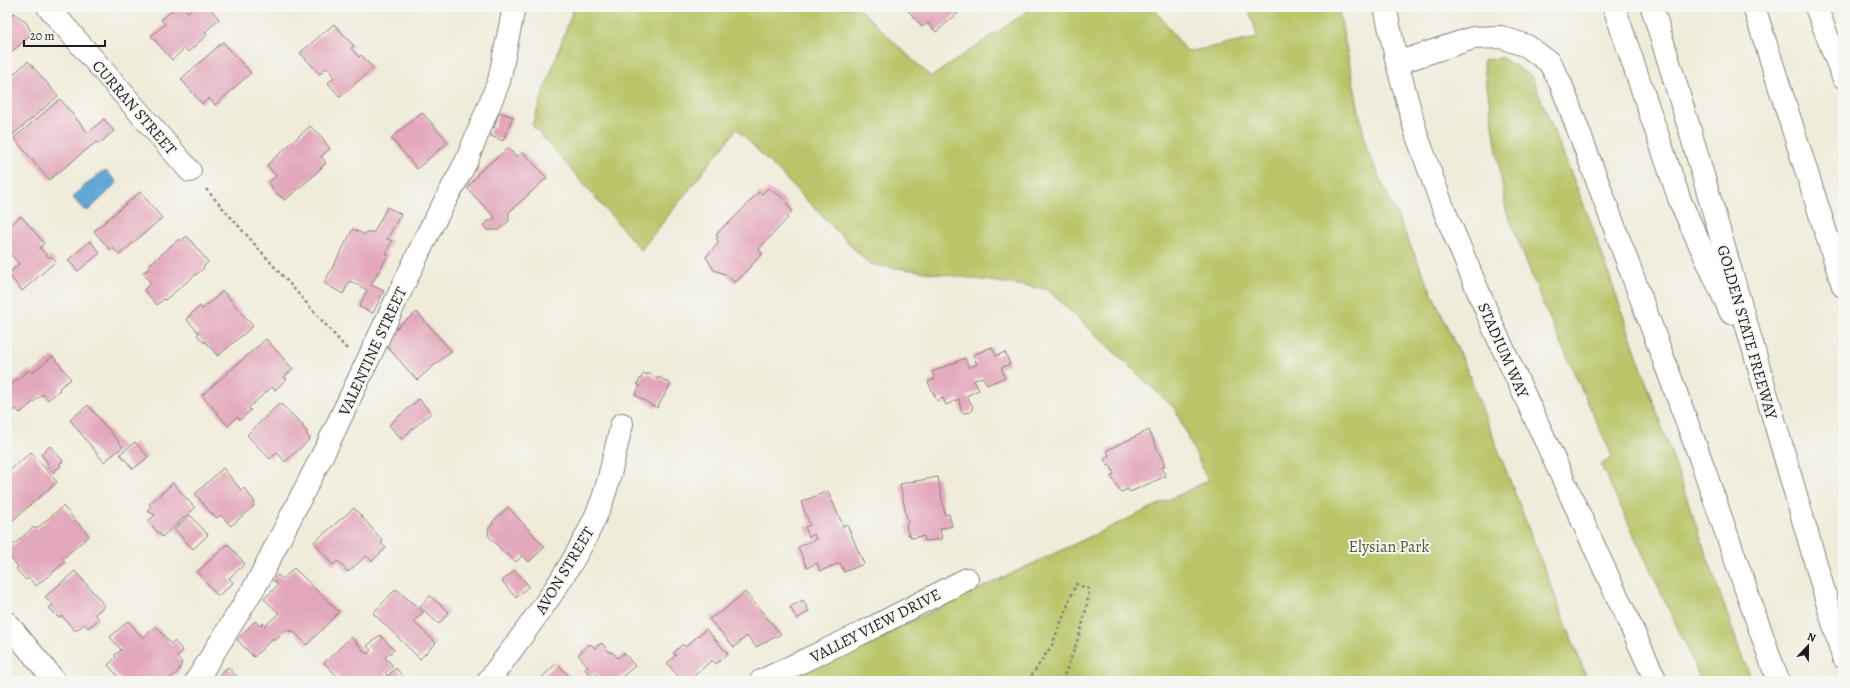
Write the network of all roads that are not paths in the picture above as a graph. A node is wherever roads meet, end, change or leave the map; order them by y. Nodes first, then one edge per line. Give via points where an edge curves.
1 (48, 7) edge
2 (514, 7) edge
3 (1385, 7) edge
4 (1614, 7) edge
5 (1652, 7) edge
6 (1754, 7) edge
7 (1816, 7) edge
8 (1397, 63) junction
9 (1843, 77) edge
10 (190, 171) road end
11 (1843, 286) edge
12 (1761, 380) junction
13 (622, 424) dead end
14 (967, 579) dead end
15 (7, 622) edge
16 (1843, 658) edge
17 (55, 681) edge
18 (196, 681) edge
19 (488, 681) edge
20 (761, 681) edge
21 (1656, 681) edge
22 (1778, 681) edge

1 - 10 main road, CURRAN STREET
2 - 18 main road, VALENTINE STREET via 499,81 466,162 429,231 328,444 257,583
3 - 8 main road, STADIUM WAY
4 - 12 main road via 1680,201
5 - 12 main road, GOLDEN STATE FREEWAY
6 - 11 main road
7 - 9 main road
8 - 21 main road, STADIUM WAY via 1417,136 1472,279
8 - 22 main road via 1474,38 1501,37 1528,46 1549,62 1575,120 1692,437
12 - 16 main road, GOLDEN STATE FREEWAY
13 - 19 main road, AVON STREET via 602,500 581,546 530,626
14 - 20 main road, VALLEY VIEW DRIVE
15 - 17 main road

